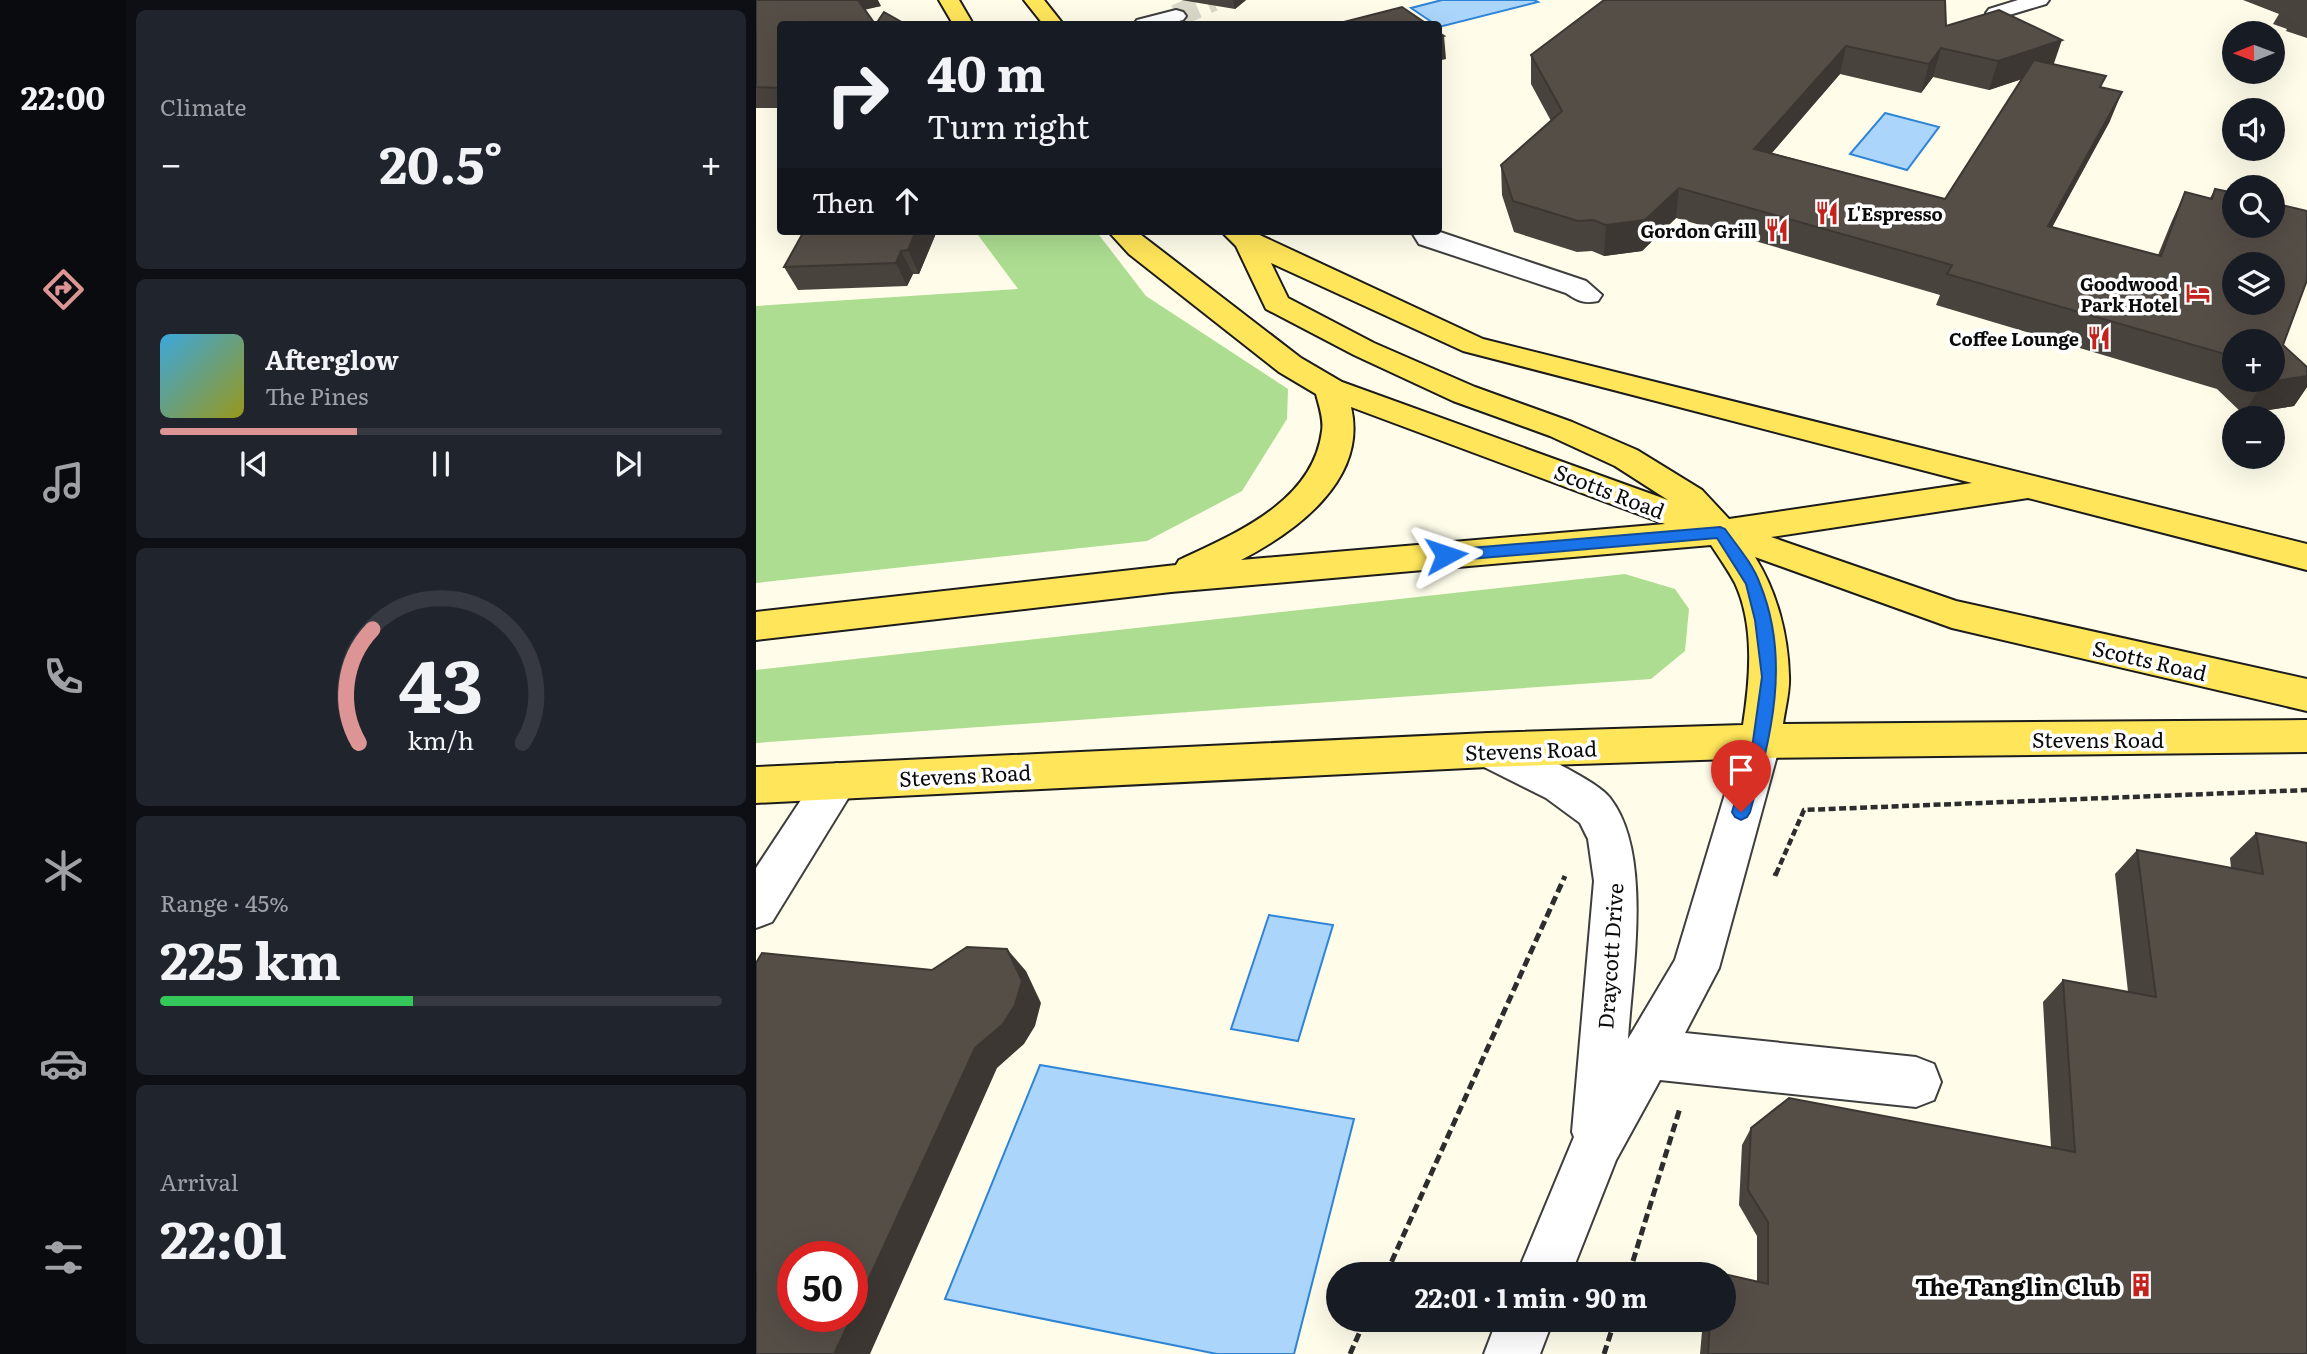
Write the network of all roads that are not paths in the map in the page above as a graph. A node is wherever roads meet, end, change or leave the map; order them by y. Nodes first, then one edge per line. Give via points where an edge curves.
1 (949, 0) edge
2 (1034, 0) edge
3 (2039, 0) edge
4 (1996, 13) edge
5 (1176, 16) tunnel mouth
6 (961, 21) edge
7 (1051, 21) edge
8 (1156, 21) edge
9 (1125, 235) edge
10 (1426, 235) edge
11 (1241, 237) edge
12 (1588, 295) dead end
13 (1331, 389) junction
14 (2029, 486) junction
15 (1720, 532) junction
16 (2307, 557) edge
17 (1171, 579) junction
18 (756, 626) edge
19 (2307, 695) edge
20 (2307, 736) edge
21 (1761, 741) junction
22 (1488, 750) junction
23 (837, 780) junction
24 (756, 785) edge
25 (756, 907) edge
26 (1646, 1055) junction
27 (1916, 1082) dead end
28 (1596, 1145) junction
29 (1549, 1262) edge
30 (1520, 1332) edge
31 (1512, 1354) edge

1 - 6 main road
2 - 7 main road
3 - 4 street
5 - 8 street
9 - 13 main road, Scotts Road via 1290,365
10 - 12 street
11 - 14 main road via 1473,345
11 - 15 main road via 1276,303 1464,394 1626,458 1690,498
13 - 15 main road, Scotts Road
13 - 17 main road via 1338,430 1329,466 1305,498 1263,535
14 - 15 main road
14 - 16 main road
15 - 17 main road
15 - 19 main road, Scotts Road via 1952,614
15 - 21 main road via 1753,583 1763,620 1770,677
17 - 18 main road
20 - 21 main road, Stevens Road
21 - 22 main road, Stevens Road
21 - 26 street, Draycott Drive via 1696,968
22 - 23 main road, Stevens Road
22 - 28 street, Draycott Drive via 1561,786 1595,810 1609,839 1616,881
23 - 24 main road, Stevens Road
23 - 25 street
26 - 27 street
26 - 28 street, Draycott Drive
28 - 29 street, Draycott Drive
30 - 31 street

